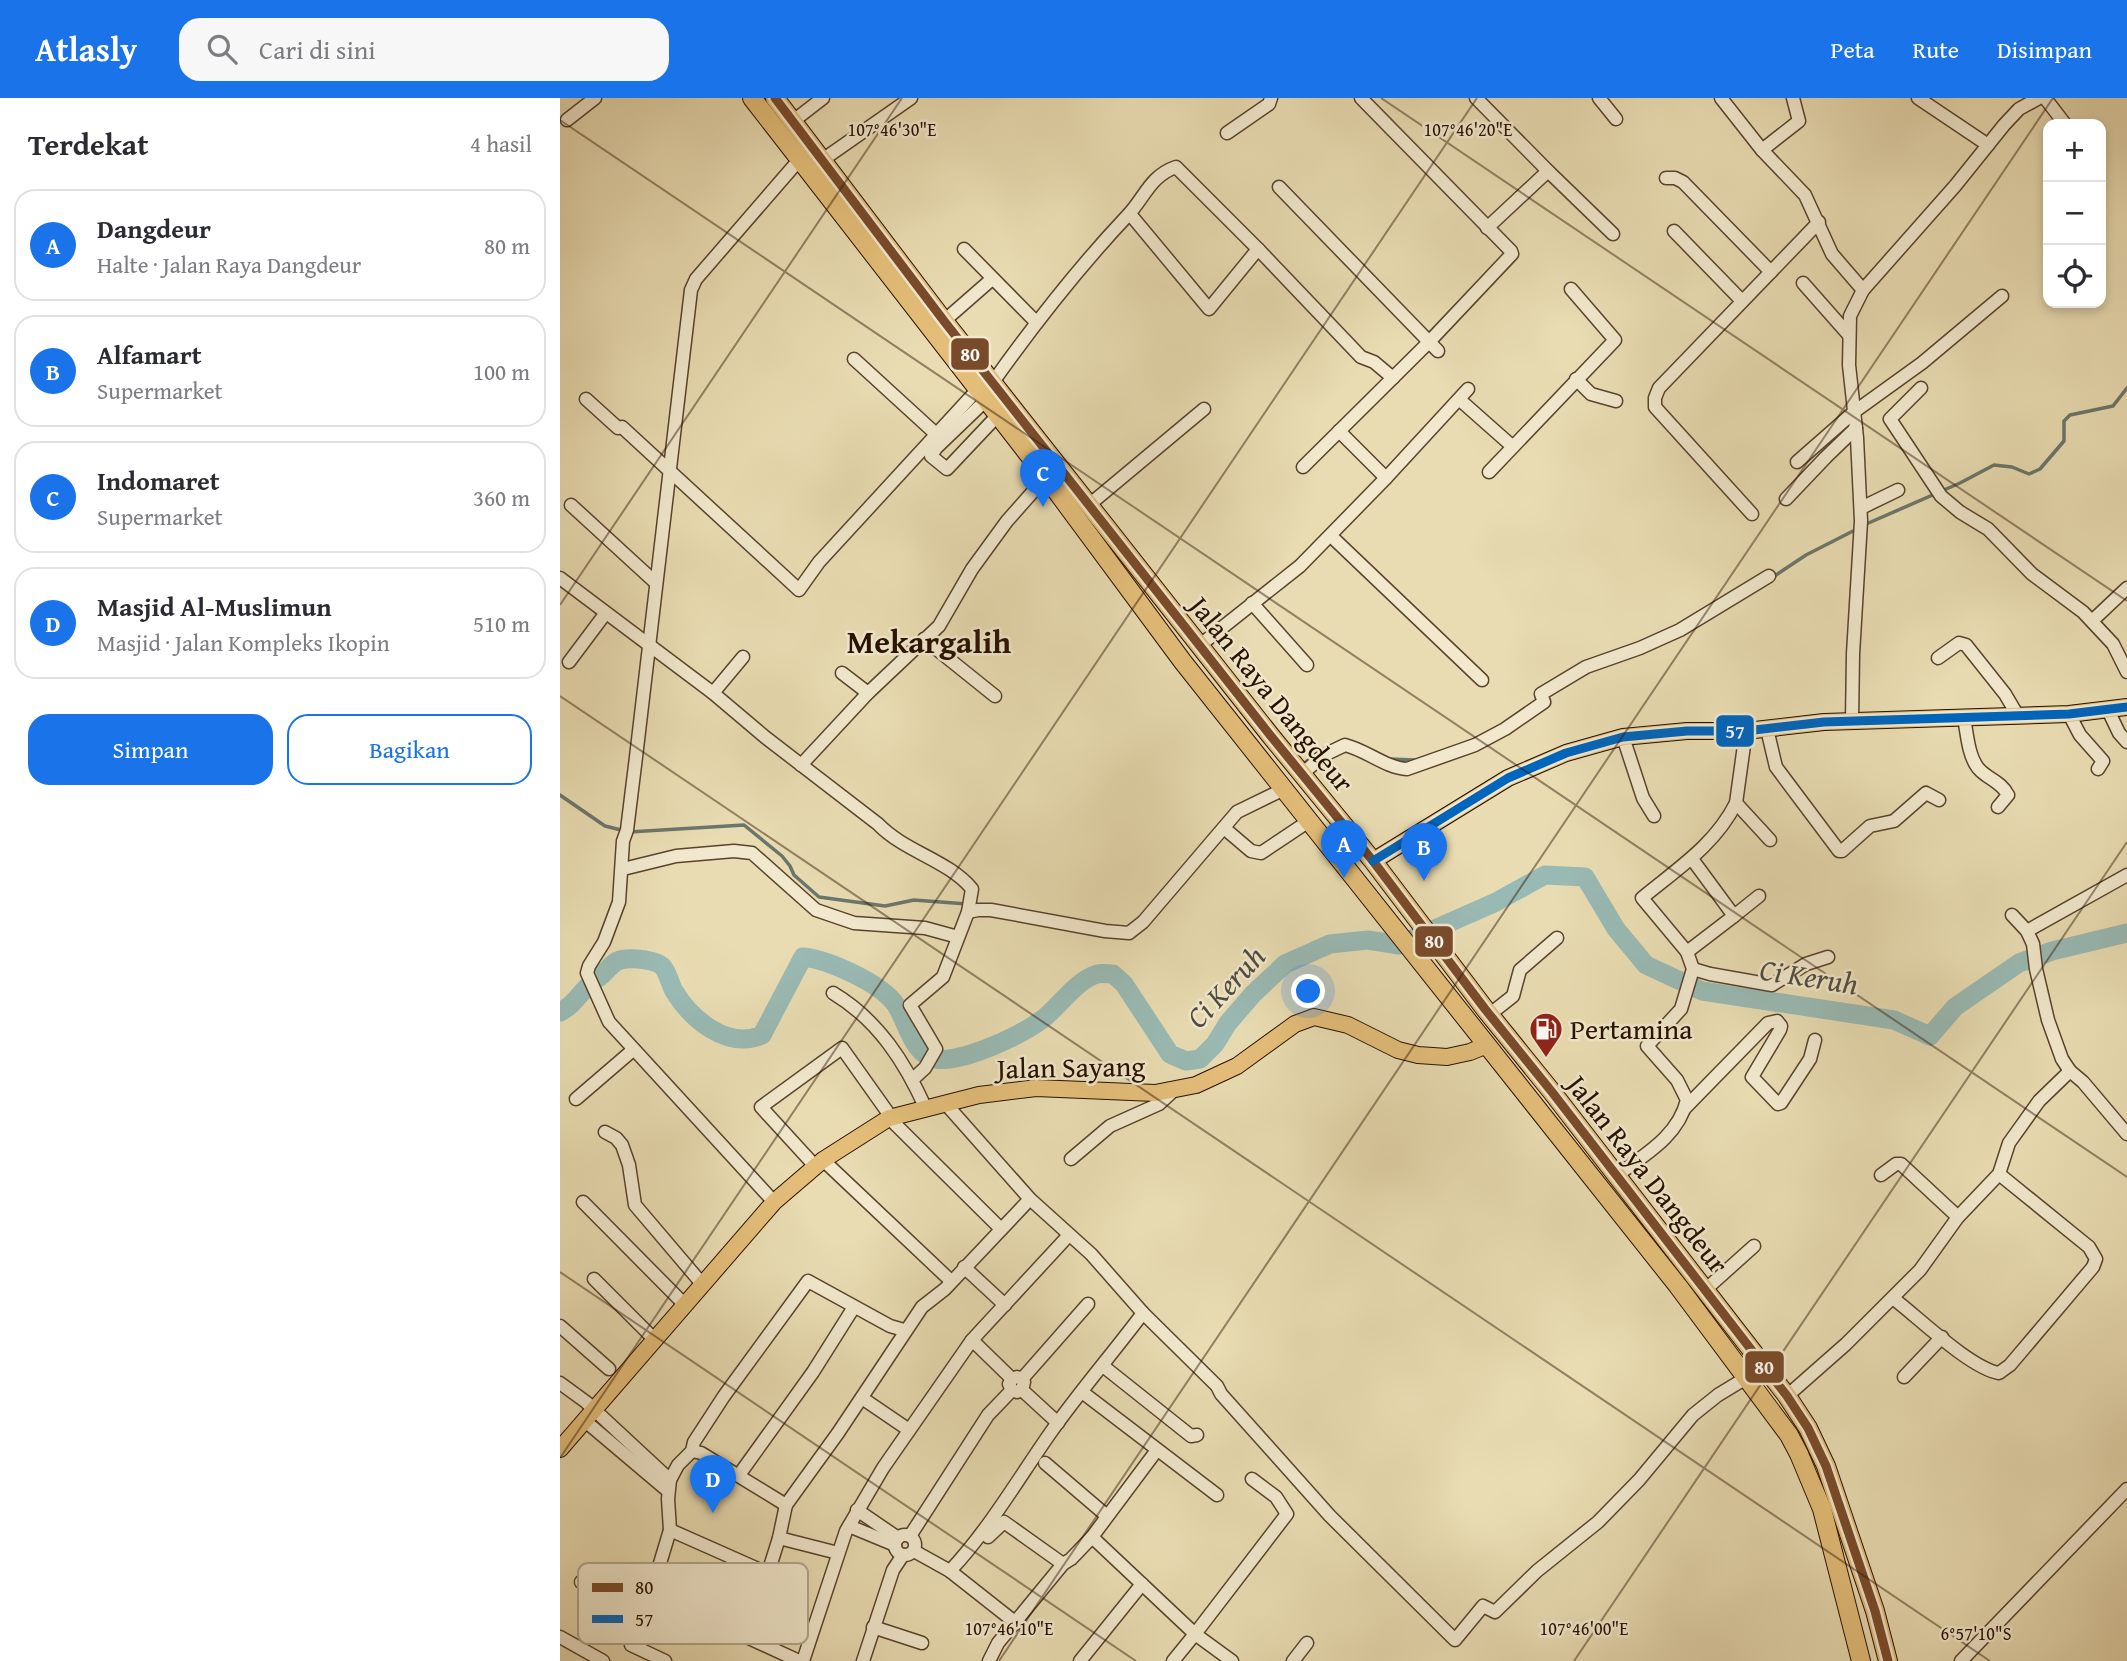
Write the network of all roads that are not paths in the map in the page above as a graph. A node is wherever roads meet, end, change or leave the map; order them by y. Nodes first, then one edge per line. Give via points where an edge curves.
1 (595, 98) edge
2 (752, 98) edge
3 (775, 98) edge
4 (823, 98) edge
5 (1271, 98) edge
6 (1361, 98) edge
7 (1476, 98) edge
8 (1599, 98) edge
9 (1721, 98) edge
10 (1793, 98) edge
11 (1919, 98) edge
12 (2039, 98) edge
13 (2045, 98) edge
14 (905, 100) edge
15 (1616, 119) dead end
16 (2061, 119) edge
17 (567, 120) dead end
18 (792, 122) junction
19 (1227, 133) dead end
20 (1988, 145) junction
21 (1762, 150) junction
22 (799, 160) junction
23 (821, 161) junction
24 (1548, 172) junction
25 (1666, 178) dead end
26 (1279, 187) dead end
27 (1130, 214) junction
28 (1819, 222) junction
29 (1487, 228) junction
30 (1674, 231) dead end
31 (1613, 234) dead end
32 (964, 249) dead end
33 (1258, 249) junction
34 (1772, 272) junction
35 (992, 279) junction
36 (1803, 284) dead end
37 (1572, 289) dead end
38 (1863, 290) junction
39 (2002, 296) dead end
40 (1742, 301) junction
41 (944, 321) junction
42 (1036, 322) junction
43 (1848, 334) junction
44 (1434, 346) junction
45 (854, 359) dead end
46 (1393, 378) junction
47 (1576, 379) junction
48 (1921, 388) dead end
49 (985, 390) junction
50 (586, 399) dead end
51 (1616, 401) dead end
52 (1205, 408) dead end
53 (1854, 412) junction
54 (998, 415) junction
55 (1856, 428) junction
56 (1339, 431) junction
57 (936, 434) junction
58 (1513, 446) junction
59 (1797, 462) dead end
60 (1303, 467) dead end
61 (670, 471) junction
62 (1489, 472) dead end
63 (1046, 477) junction
64 (1386, 478) junction
65 (1898, 490) dead end
66 (1786, 499) dead end
67 (571, 505) dead end
68 (1089, 505) junction
69 (1752, 514) dead end
70 (1861, 520) junction
71 (1331, 536) junction
72 (1769, 576) dead end
73 (560, 578) edge
74 (656, 583) junction
75 (2127, 588) edge
76 (1252, 603) junction
77 (605, 614) junction
78 (2092, 621) junction
79 (924, 639) junction
80 (1199, 646) junction
81 (649, 648) junction
82 (743, 657) dead end
83 (1938, 658) dead end
84 (569, 662) dead end
85 (1307, 665) dead end
86 (2127, 672) edge
87 (842, 673) dead end
88 (1482, 680) dead end
89 (867, 693) junction
90 (713, 694) junction
91 (995, 695) dead end
92 (2127, 707) edge
93 (2108, 710) junction
94 (2069, 714) junction
95 (2018, 716) junction
96 (1964, 718) junction
97 (1852, 721) junction
98 (1767, 729) junction
99 (1746, 731) junction
100 (1623, 737) junction
101 (2127, 742) edge
102 (802, 765) junction
103 (2098, 769) dead end
104 (1299, 770) junction
105 (1279, 786) junction
106 (1939, 800) dead end
107 (1737, 803) junction
108 (1998, 807) dead end
109 (1654, 816) dead end
110 (1309, 821) junction
111 (1224, 828) junction
112 (1770, 840) dead end
113 (1692, 859) junction
114 (1373, 861) junction
115 (623, 869) junction
116 (2127, 875) edge
117 (1759, 897) dead end
118 (968, 908) junction
119 (2012, 915) dead end
120 (1734, 916) junction
121 (2026, 931) junction
122 (958, 937) junction
123 (1557, 938) dead end
124 (1687, 952) junction
125 (1828, 957) dead end
126 (1692, 973) junction
127 (833, 993) dead end
128 (1489, 1015) junction
129 (1815, 1040) dead end
130 (1487, 1045) junction
131 (633, 1049) junction
132 (2070, 1071) junction
133 (912, 1080) junction
134 (1174, 1090) junction
135 (576, 1099) dead end
136 (945, 1103) junction
137 (1685, 1108) junction
138 (926, 1109) junction
139 (890, 1117) junction
140 (606, 1132) dead end
141 (2127, 1134) edge
142 (1071, 1159) dead end
143 (819, 1163) junction
144 (1999, 1174) junction
145 (1881, 1175) dead end
146 (1616, 1176) junction
147 (1030, 1199) junction
148 (583, 1202) dead end
149 (774, 1202) junction
150 (1958, 1217) junction
151 (1001, 1229) junction
152 (1069, 1236) junction
153 (1754, 1245) dead end
154 (964, 1267) junction
155 (594, 1279) dead end
156 (951, 1282) junction
157 (703, 1285) junction
158 (1705, 1290) junction
159 (1894, 1299) junction
160 (1088, 1304) dead end
161 (685, 1305) junction
162 (1005, 1305) junction
163 (854, 1307) junction
164 (1143, 1313) junction
165 (560, 1326) edge
166 (904, 1330) junction
167 (1942, 1337) junction
168 (655, 1340) junction
169 (972, 1340) junction
170 (1103, 1366) junction
171 (609, 1369) dead end
172 (1905, 1377) dead end
173 (1746, 1378) junction
174 (560, 1383) edge
175 (1017, 1384) junction
176 (1086, 1395) dead end
177 (1787, 1396) junction
178 (862, 1398) junction
179 (588, 1415) junction
180 (1058, 1423) junction
181 (909, 1430) junction
182 (1197, 1435) dead end
183 (560, 1449) edge
184 (1157, 1450) junction
185 (692, 1451) junction
186 (1045, 1464) dead end
187 (739, 1475) junction
188 (1252, 1479) dead end
189 (669, 1485) junction
190 (2127, 1489) edge
191 (1217, 1495) dead end
192 (786, 1505) junction
193 (857, 1510) junction
194 (1107, 1516) junction
195 (849, 1526) junction
196 (670, 1530) junction
197 (1092, 1536) junction
198 (779, 1538) junction
199 (904, 1545) junction
200 (838, 1553) junction
201 (660, 1563) edge
202 (744, 1563) edge
203 (770, 1563) edge
204 (1063, 1564) junction
205 (953, 1573) junction
206 (1142, 1584) junction
207 (1016, 1623) junction
208 (873, 1627) junction
209 (1195, 1634) junction
210 (808, 1641) edge
211 (562, 1642) edge
212 (922, 1643) dead end
213 (1307, 1643) dead end
214 (631, 1644) edge
215 (763, 1644) edge
216 (807, 1644) edge
217 (603, 1661) edge
218 (665, 1661) edge
219 (801, 1661) edge
220 (863, 1661) edge
221 (989, 1661) edge
222 (1080, 1661) edge
223 (1173, 1661) edge
224 (1232, 1661) edge
225 (1293, 1661) edge
226 (1861, 1661) edge
227 (1888, 1661) edge
228 (1961, 1661) edge

1 - 17 street
2 - 22 highway, Jalan Raya Dangdeur
3 - 18 highway, Jalan Raya Dangdeur
4 - 18 street
5 - 19 street
6 - 29 street
7 - 24 street
8 - 15 street
9 - 21 street
10 - 21 street via 1799,121
11 - 20 street
12 - 20 street via 2019,109
13 - 16 street
14 - 23 street
18 - 23 highway, Jalan Raya Dangdeur
20 - 38 street
21 - 28 street via 1805,195
22 - 49 highway, Jalan Raya Dangdeur
22 - 61 street via 692,286
23 - 41 highway, Jalan Raya Dangdeur
24 - 29 street
24 - 31 street
25 - 34 street via 1683,182
26 - 44 street
27 - 33 street via 1154,180 1175,167
27 - 33 street via 1209,309
27 - 42 street
28 - 34 street
28 - 38 street via 1832,254
29 - 44 street via 1512,254
30 - 40 street
32 - 35 street
33 - 46 street via 1361,357
34 - 40 street
35 - 41 street
35 - 42 street
36 - 43 street
37 - 47 street via 1615,339
38 - 43 street via 1852,307
39 - 53 street
40 - 69 street via 1659,388 1655,407
41 - 49 highway, Jalan Raya Dangdeur
42 - 49 street
43 - 53 street
44 - 46 street
45 - 57 street
46 - 56 street
47 - 51 street via 1591,394
47 - 58 street
48 - 78 street via 1890,419 1940,493
49 - 54 highway, Jalan Raya Dangdeur
49 - 54 street via 930,456 947,469
49 - 57 street
49 - 68 highway, Jalan Raya Dangdeur
50 - 61 street
52 - 68 street
53 - 55 street
53 - 59 street
54 - 63 highway, Jalan Raya Dangdeur
55 - 66 street
55 - 70 street
56 - 60 street
56 - 64 street
57 - 61 street via 799,590
58 - 62 street
58 - 64 street via 1464,394
61 - 74 street
63 - 79 street via 1007,521 964,580 947,614
63 - 105 highway, Jalan Raya Dangdeur
64 - 71 street
65 - 70 street
67 - 74 street
68 - 80 highway, Jalan Raya Dangdeur
70 - 97 street
71 - 76 street
71 - 88 street
72 - 104 street via 1680,630 1586,667 1505,729 1475,745 1407,768 1345,746
73 - 77 street
74 - 81 street
75 - 78 street
76 - 80 street
76 - 85 street
77 - 81 street
77 - 84 street
78 - 86 street via 2113,643
79 - 89 street
79 - 91 street
80 - 104 highway, Jalan Raya Dangdeur
81 - 90 street
81 - 115 street
82 - 90 street
83 - 95 street via 1959,643 1966,645
87 - 89 street
89 - 102 street
90 - 102 street
92 - 93 main road
93 - 94 main road
93 - 101 street
94 - 95 main road
94 - 103 street via 2103,761
95 - 96 main road
96 - 97 main road
96 - 108 street via 1978,768 2008,795
97 - 98 main road
98 - 99 main road
98 - 106 street via 1776,767 1839,851 1870,826 1894,821 1926,793
99 - 100 main road
99 - 107 street
100 - 109 street via 1643,798
100 - 114 main road via 1566,753 1508,778
102 - 118 street via 891,837 967,883 972,889
104 - 114 highway, Jalan Raya Dangdeur
105 - 110 highway, Jalan Raya Dangdeur
105 - 111 street via 1237,812
107 - 112 street
107 - 113 street via 1724,825
110 - 111 street via 1261,853 1251,851
110 - 130 highway, Jalan Raya Dangdeur
111 - 118 street via 1129,933
113 - 120 street
113 - 124 street via 1642,898
114 - 128 highway, Jalan Raya Dangdeur
115 - 122 street via 676,856 752,853 808,906 823,913
115 - 131 street via 619,902 587,973 609,1022
116 - 121 street
117 - 120 street
118 - 122 street
119 - 121 street
120 - 124 street
121 - 132 street via 2033,944 2048,1020
122 - 133 street via 941,980 909,1006 936,1049
123 - 128 street via 1520,970 1513,996
124 - 126 street
125 - 126 street via 1772,985
126 - 137 street via 1681,1009 1647,1045 1684,1091
127 - 133 street via 875,1026
128 - 146 highway, Jalan Raya Dangdeur
129 - 137 street via 1810,1059 1781,1103 1769,1097 1752,1077 1780,1030 1777,1021 1768,1023
130 - 134 main road, Jalan Sayang via 1447,1057 1418,1055 1348,1025 1314,1017 1295,1024 1237,1066
130 - 173 highway, Jalan Raya Dangdeur
131 - 135 street
131 - 149 street
132 - 141 street
132 - 144 street via 2039,1101 2009,1143
133 - 138 street
134 - 136 main road, Jalan Sayang via 1035,1088
134 - 142 street via 1159,1104 1110,1126
136 - 138 main road, Jalan Sayang
136 - 147 street
137 - 146 street via 1662,1142
138 - 139 main road, Jalan Sayang
139 - 143 main road, Jalan Sayang
139 - 143 street via 842,1048 761,1107
139 - 151 street
140 - 157 street via 622,1145 635,1205
143 - 149 main road, Jalan Sayang
143 - 156 street
144 - 150 street
144 - 167 street via 2089,1247 2096,1259 2010,1365 1998,1373 1988,1371
145 - 150 street via 1901,1164
146 - 158 highway, Jalan Raya Dangdeur
147 - 151 street
147 - 152 street
148 - 161 street
149 - 157 main road, Jalan Sayang
150 - 159 street
151 - 154 street
152 - 162 street
152 - 164 street
153 - 158 street
154 - 156 street
154 - 162 street
155 - 168 street
156 - 166 street
157 - 161 main road, Jalan Sayang
158 - 177 highway, Jalan Raya Dangdeur
159 - 167 street
159 - 177 street
160 - 175 street
161 - 168 main road, Jalan Sayang
162 - 169 street
163 - 166 street
163 - 185 street via 808,1281 717,1406
163 - 187 street
164 - 170 street
164 - 173 street via 1217,1386 1330,1516 1455,1640 1483,1606 1494,1612 1578,1540 1639,1480 1693,1415
165 - 171 street
166 - 178 street
167 - 172 street
168 - 179 main road, Jalan Sayang
169 - 175 street
169 - 181 street
170 - 180 street
170 - 182 street via 1191,1436
173 - 226 highway, Jalan Raya Dangdeur via 1790,1435 1810,1478
174 - 179 street
175 - 180 street
175 - 199 street via 988,1415
176 - 184 street
177 - 227 highway, Jalan Raya Dangdeur via 1826,1466
178 - 181 street
178 - 192 street
179 - 183 main road, Jalan Sayang
179 - 189 street
180 - 205 street
181 - 193 street
184 - 191 street
184 - 194 street
185 - 187 street
185 - 189 street via 678,1465
186 - 194 street
187 - 192 street
188 - 209 street via 1276,1497 1287,1514
189 - 196 street
190 - 228 street
192 - 198 street
193 - 195 street
193 - 199 street
194 - 197 street
195 - 199 street
195 - 200 street
196 - 201 street
196 - 202 street
197 - 204 street
197 - 206 street
198 - 200 street
198 - 203 street
199 - 205 street
199 - 208 street
200 - 210 street
204 - 205 street via 1004,1522
204 - 207 street
205 - 207 street
206 - 209 street
206 - 222 street
207 - 221 street
208 - 212 street
208 - 220 street
209 - 223 street
209 - 224 street
211 - 217 street
213 - 225 street
214 - 218 street
215 - 219 street
216 - 219 street

